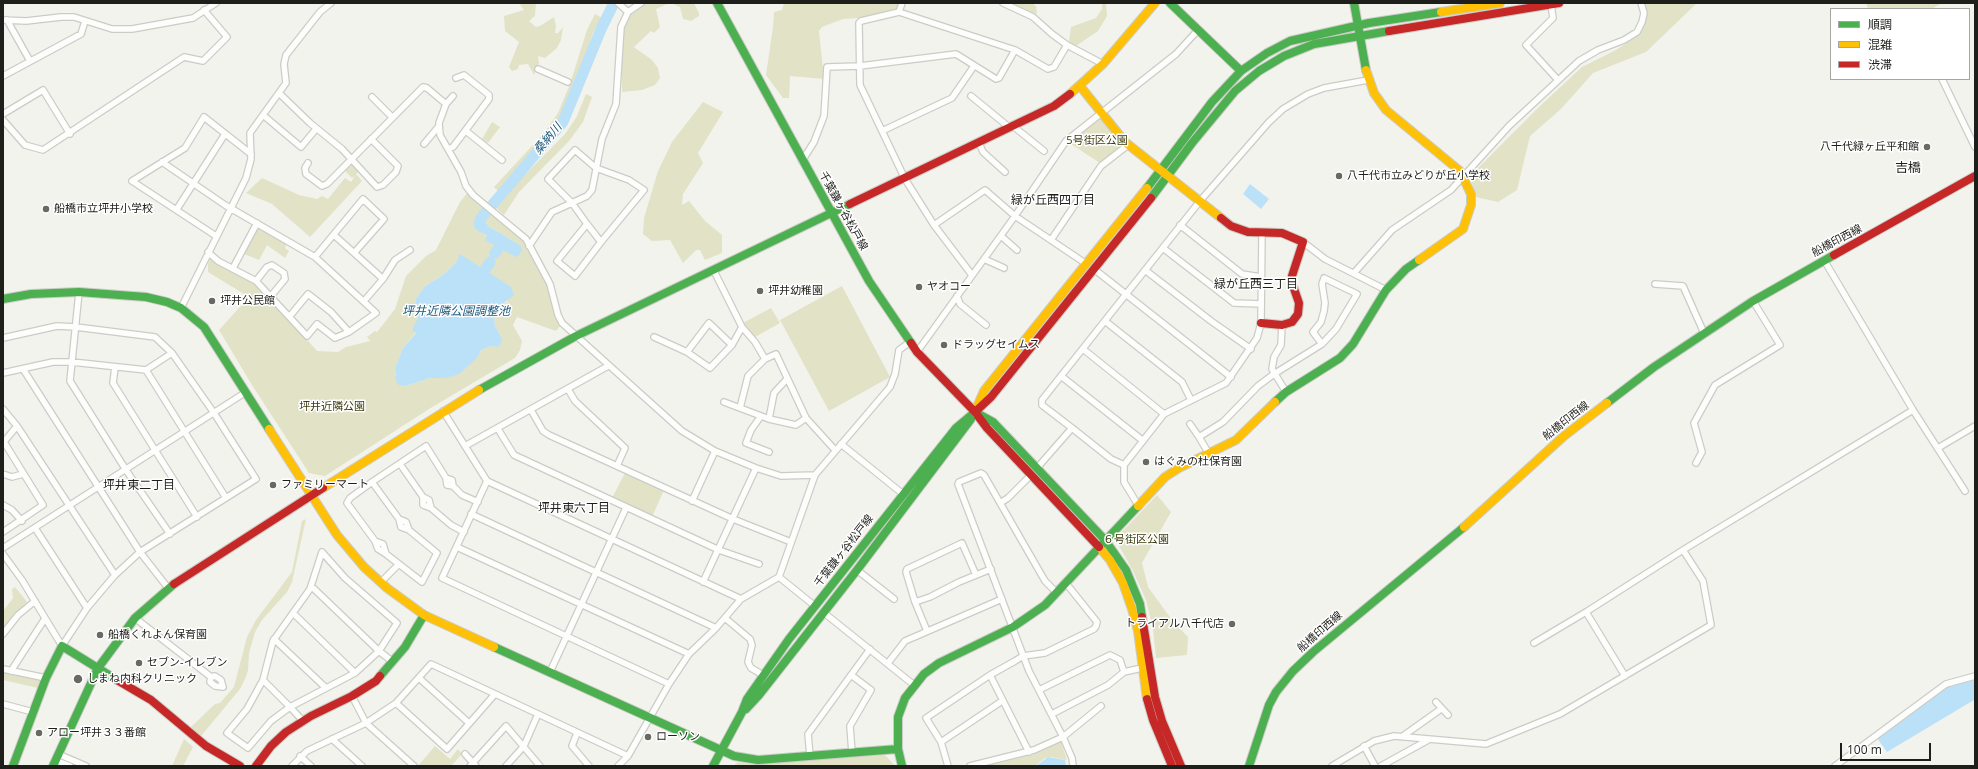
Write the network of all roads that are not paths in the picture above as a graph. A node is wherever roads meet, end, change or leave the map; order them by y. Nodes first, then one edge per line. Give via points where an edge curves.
1 (216, 3) edge
2 (331, 3) edge
3 (641, 3) edge
4 (717, 3) edge
5 (902, 3) edge
6 (1003, 3) edge
7 (1155, 3) edge
8 (1170, 3) edge
9 (1354, 3) edge
10 (1500, 3) edge
11 (1641, 3) edge
12 (619, 4) edge
13 (1487, 4) edge
14 (1555, 4) edge
15 (204, 10) junction
16 (628, 12) junction
17 (899, 12) junction
18 (5, 20) edge
19 (85, 22) junction
20 (1358, 26) junction
21 (1198, 30) junction
22 (1359, 36) junction
23 (1067, 45) junction
24 (1015, 50) junction
25 (30, 61) junction
26 (1103, 64) junction
27 (860, 66) junction
28 (974, 66) junction
29 (538, 69) dead end
30 (1241, 71) junction
31 (3, 76) edge
32 (456, 78) dead end
33 (1368, 80) junction
34 (1558, 80) junction
35 (1942, 80) edge
36 (568, 82) dead end
37 (1080, 86) junction
38 (280, 94) junction
39 (453, 96) dead end
40 (971, 96) dead end
41 (372, 97) dead end
42 (446, 104) junction
43 (1102, 113) junction
44 (3, 114) edge
45 (263, 115) junction
46 (392, 117) junction
47 (3, 120) edge
48 (439, 126) junction
49 (1011, 127) junction
50 (316, 128) junction
51 (466, 131) junction
52 (882, 131) junction
53 (70, 134) junction
54 (226, 134) junction
55 (371, 139) junction
56 (978, 143) junction
57 (424, 144) dead end
58 (1128, 145) junction
59 (1975, 147) edge
60 (448, 149) junction
61 (1044, 152) dead end
62 (251, 154) junction
63 (351, 158) junction
64 (502, 160) dead end
65 (802, 161) junction
66 (162, 162) junction
67 (308, 163) dead end
68 (596, 168) junction
69 (1160, 170) junction
70 (1005, 172) dead end
71 (1167, 176) junction
72 (1975, 176) edge
73 (1464, 177) junction
74 (905, 178) junction
75 (194, 183) junction
76 (1200, 201) junction
77 (572, 203) junction
78 (231, 208) junction
79 (177, 209) junction
80 (832, 214) junction
81 (1015, 216) junction
82 (258, 223) junction
83 (587, 224) junction
84 (934, 225) junction
85 (1180, 225) junction
86 (1262, 233) junction
87 (334, 234) junction
88 (216, 236) junction
89 (1001, 236) junction
90 (1051, 240) junction
91 (601, 242) junction
92 (1303, 242) junction
93 (529, 246) junction
94 (1163, 248) junction
95 (410, 250) dead end
96 (1017, 250) dead end
97 (208, 252) junction
98 (354, 253) junction
99 (314, 257) junction
100 (984, 259) junction
101 (1824, 260) junction
102 (1085, 263) junction
103 (233, 268) junction
104 (1004, 268) dead end
105 (1094, 269) junction
106 (1145, 270) junction
107 (714, 271) junction
108 (1354, 273) junction
109 (972, 275) junction
110 (1261, 277) junction
111 (383, 279) junction
112 (256, 281) junction
113 (1655, 284) dead end
114 (1386, 290) junction
115 (79, 292) junction
116 (1126, 294) junction
117 (270, 296) junction
118 (957, 296) junction
119 (3, 299) edge
120 (364, 301) junction
121 (1753, 301) junction
122 (1261, 304) junction
123 (181, 308) junction
124 (290, 316) junction
125 (1105, 321) junction
126 (1261, 323) junction
127 (986, 325) dead end
128 (1282, 325) junction
129 (76, 326) junction
130 (742, 327) junction
131 (349, 332) junction
132 (1704, 333) junction
133 (576, 336) junction
134 (654, 337) dead end
135 (3, 338) edge
136 (910, 342) junction
137 (1322, 344) junction
138 (732, 345) junction
139 (1083, 349) junction
140 (1251, 349) junction
141 (687, 352) junction
142 (918, 352) junction
143 (172, 353) junction
144 (765, 359) junction
145 (72, 362) junction
146 (608, 366) junction
147 (115, 367) junction
148 (23, 369) junction
149 (146, 370) junction
150 (3, 373) edge
151 (1274, 374) junction
152 (1061, 376) junction
153 (1231, 377) junction
154 (787, 379) junction
155 (568, 389) junction
156 (246, 392) junction
157 (1286, 392) junction
158 (1191, 400) junction
159 (724, 402) dead end
160 (740, 408) junction
161 (3, 409) edge
162 (531, 410) junction
163 (1913, 410) junction
164 (443, 411) junction
165 (975, 412) junction
166 (214, 413) junction
167 (1164, 414) junction
168 (761, 416) junction
169 (806, 418) junction
170 (769, 419) junction
171 (1190, 424) dead end
172 (17, 426) junction
173 (1975, 426) edge
174 (1072, 428) junction
175 (498, 429) junction
176 (184, 432) junction
177 (1199, 437) junction
178 (1142, 440) junction
179 (3, 442) edge
180 (841, 444) junction
181 (465, 446) junction
182 (1938, 448) junction
183 (715, 450) junction
184 (835, 450) junction
185 (155, 451) junction
186 (769, 452) dead end
187 (1209, 454) junction
188 (1696, 463) dead end
189 (400, 464) junction
190 (1124, 465) junction
191 (617, 466) junction
192 (756, 468) junction
193 (126, 470) junction
194 (1034, 471) junction
195 (3, 474) edge
196 (24, 474) junction
197 (815, 475) junction
198 (487, 481) junction
199 (372, 482) junction
200 (98, 487) junction
201 (1965, 491) dead end
202 (904, 494) junction
203 (312, 495) junction
204 (226, 498) junction
205 (692, 501) junction
206 (478, 502) junction
207 (1000, 503) junction
208 (3, 505) edge
209 (1138, 505) junction
210 (69, 506) junction
211 (626, 508) junction
212 (472, 514) junction
213 (197, 517) junction
214 (733, 519) junction
215 (22, 521) junction
216 (35, 528) junction
217 (3, 532) edge
218 (464, 532) junction
219 (170, 534) junction
220 (612, 539) junction
221 (791, 542) junction
222 (1102, 543) junction
223 (3, 548) edge
224 (457, 548) junction
225 (719, 550) junction
226 (1683, 550) junction
227 (140, 552) junction
228 (3, 554) edge
229 (399, 564) junction
230 (759, 564) dead end
231 (991, 569) junction
232 (857, 570) junction
233 (596, 573) junction
234 (115, 575) junction
235 (976, 575) junction
236 (779, 577) junction
237 (381, 582) junction
238 (703, 582) junction
239 (1065, 582) junction
240 (311, 586) junction
241 (168, 588) junction
242 (1056, 592) junction
243 (741, 599) junction
244 (894, 599) dead end
245 (1002, 599) junction
246 (35, 601) junction
247 (915, 602) junction
248 (581, 605) junction
249 (815, 606) junction
250 (87, 608) junction
251 (823, 612) junction
252 (1586, 612) junction
253 (293, 613) junction
254 (424, 614) junction
255 (135, 618) junction
256 (725, 618) junction
257 (44, 620) junction
258 (1013, 627) junction
259 (716, 628) junction
260 (927, 632) junction
261 (3, 634) edge
262 (566, 637) junction
263 (274, 640) junction
264 (1534, 643) dead end
265 (62, 646) junction
266 (870, 649) junction
267 (379, 651) junction
268 (689, 654) junction
269 (1024, 656) junction
270 (393, 662) junction
271 (888, 663) junction
272 (98, 668) junction
273 (1142, 668) junction
274 (3, 669) edge
275 (11, 671) junction
276 (550, 672) junction
277 (1124, 672) junction
278 (355, 673) junction
279 (763, 675) junction
280 (851, 675) junction
281 (990, 675) junction
282 (1625, 676) junction
283 (1975, 676) edge
284 (211, 677) dead end
285 (46, 678) junction
286 (419, 678) junction
287 (262, 680) junction
288 (668, 684) junction
289 (914, 685) junction
290 (326, 688) junction
291 (1039, 690) junction
292 (495, 694) junction
293 (352, 696) junction
294 (1002, 701) junction
295 (1436, 702) dead end
296 (3, 704) edge
297 (396, 704) junction
298 (1101, 706) dead end
299 (290, 707) junction
300 (1441, 709) junction
301 (33, 712) junction
302 (742, 712) junction
303 (538, 714) junction
304 (1052, 714) junction
305 (1448, 715) dead end
306 (649, 718) junction
307 (303, 721) junction
308 (366, 723) junction
309 (469, 723) junction
310 (577, 733) junction
311 (1404, 736) junction
312 (1063, 737) junction
313 (332, 739) junction
314 (1428, 740) junction
315 (941, 742) junction
316 (524, 746) junction
317 (1364, 746) junction
318 (898, 749) junction
319 (721, 751) junction
320 (1029, 752) junction
321 (852, 753) junction
322 (465, 754) dead end
323 (300, 756) junction
324 (628, 756) junction
325 (810, 756) junction
326 (56, 760) edge
327 (473, 765) edge
328 (13, 766) edge
329 (70, 766) edge
330 (86, 766) edge
331 (240, 766) edge
332 (256, 766) edge
333 (292, 766) edge
334 (311, 766) edge
335 (362, 766) edge
336 (414, 766) edge
337 (506, 766) edge
338 (540, 766) edge
339 (589, 766) edge
340 (618, 766) edge
341 (713, 766) edge
342 (902, 766) edge
343 (948, 766) edge
344 (970, 766) edge
345 (1073, 766) edge
346 (1172, 766) edge
347 (1181, 766) edge
348 (1249, 766) edge
349 (1332, 766) edge
350 (1375, 766) edge
351 (1381, 766) edge
352 (1835, 766) edge

1 - 15 street
2 - 38 street via 320,12 286,55 286,83
3 - 16 street
4 - 65 street, 千葉鎌ヶ谷松戸線
5 - 17 street
6 - 23 street via 1034,17
7 - 26 street
8 - 21 street
9 - 20 street
10 - 13 street
11 - 34 street via 1644,13 1637,32 1590,54
12 - 16 street
13 - 20 street
14 - 22 street
14 - 34 street via 1553,18 1526,45
15 - 19 street via 193,18 132,29 112,29
15 - 53 street via 227,37 203,61 184,57
16 - 68 street via 621,27 616,104 602,139
17 - 24 street
17 - 27 street via 861,22
18 - 19 street via 74,17
18 - 25 street
19 - 25 street via 81,34
20 - 22 street
20 - 30 street via 1290,41
21 - 30 street
21 - 43 street via 1176,54
22 - 33 street
22 - 71 street via 1314,44 1284,56 1259,71 1235,91
23 - 24 street via 1051,69
23 - 26 street
24 - 28 street via 999,78 996,79
25 - 31 street
26 - 37 street
27 - 28 street via 956,54
27 - 52 street via 860,85
27 - 65 street via 827,67 824,116 814,142
28 - 52 street via 952,98
29 - 36 street
30 - 69 street via 1212,102
32 - 51 street via 464,75 489,95 489,99
33 - 73 street via 1386,110
33 - 76 street via 1324,88 1282,109
34 - 73 street via 1509,126
35 - 59 street
37 - 43 street
37 - 49 street via 1054,106
38 - 45 street
38 - 50 street
39 - 42 street
40 - 49 street
41 - 46 street
42 - 46 street via 423,87
42 - 48 street
43 - 58 street
43 - 81 street via 1066,141
44 - 53 street via 43,90
45 - 50 street via 301,147
45 - 62 street via 250,133
46 - 55 street
47 - 53 street via 25,145 43,150
48 - 57 street
48 - 60 street via 440,136
49 - 56 street
49 - 61 street
50 - 63 street
51 - 60 street via 453,147
51 - 64 street
52 - 74 street
54 - 62 street
54 - 66 street via 204,118 185,148
54 - 75 street
55 - 63 street
55 - 63 street via 398,166 396,172 383,185 377,187
56 - 70 street via 983,152
56 - 74 street
58 - 69 street
58 - 90 street via 1101,166
60 - 93 street via 466,186 526,239
62 - 78 street via 246,178
63 - 67 street via 327,184 322,186 306,174 305,168
65 - 80 street, 千葉鎌ヶ谷松戸線
66 - 75 street
66 - 79 street via 132,181
68 - 77 street via 592,190 587,196
68 - 77 street via 575,150 548,179
68 - 91 street via 629,180 644,190
69 - 71 street
69 - 102 street
71 - 76 street
71 - 105 street
72 - 101 street, 船橋印西線
73 - 108 street via 1451,190 1392,230
73 - 114 street via 1471,194 1471,205 1462,229 1406,269
74 - 80 street
74 - 84 street
75 - 78 street
75 - 79 street
76 - 85 street
76 - 86 street via 1231,226 1248,232
77 - 83 street
77 - 93 street via 552,212
78 - 82 street
78 - 88 street
79 - 88 street
80 - 107 street
80 - 136 street, 千葉鎌ヶ谷松戸線 via 869,281
81 - 84 street via 985,190
81 - 89 street
81 - 90 street
82 - 99 street
82 - 103 street
83 - 91 street
83 - 91 street via 557,261 575,276
84 - 109 street
85 - 94 street
85 - 110 street via 1242,274
86 - 92 street via 1282,233
86 - 110 street
87 - 98 street
87 - 98 street via 363,199 384,218
87 - 99 street
88 - 97 street
89 - 96 street
89 - 100 street
90 - 102 street
92 - 108 street via 1325,259
92 - 128 street via 1292,276 1300,310 1292,322
93 - 133 street via 550,284 562,323
94 - 106 street
94 - 122 street via 1234,303
95 - 111 street via 394,260
97 - 103 street via 218,261
97 - 123 street
98 - 111 street
99 - 120 street
100 - 104 street
100 - 109 street
101 - 121 street, 船橋印西線
101 - 163 street
102 - 165 street via 984,391
103 - 112 street
105 - 116 street
105 - 165 street via 992,397
106 - 116 street
106 - 140 street via 1211,322
107 - 130 street
107 - 133 street
108 - 114 street
109 - 118 street
110 - 122 street
111 - 120 street
112 - 117 street
112 - 117 street via 267,267 272,265 284,273 285,279
113 - 132 street via 1683,286
114 - 157 street via 1353,344 1340,358
115 - 119 street via 31,294
115 - 123 street via 146,297
115 - 129 street
116 - 125 street
116 - 153 street
117 - 124 street
118 - 127 street via 960,304
118 - 142 street
120 - 131 street via 376,313
121 - 132 street, 船橋印西線
121 - 188 street via 1780,345 1715,385 1694,423 1702,452
122 - 126 street
123 - 156 street via 204,327
124 - 131 street via 307,336 317,324 335,338
124 - 131 street via 308,294 331,312
125 - 139 street
125 - 158 street via 1182,382
126 - 128 street
126 - 140 street
128 - 151 street via 1281,345 1272,363
129 - 135 street via 57,326
129 - 143 street via 155,337
129 - 145 street
130 - 138 street
130 - 144 street
132 - 348 street, 船橋印西線 via 1654,367 1564,436 1454,536 1293,671 1269,705
133 - 146 street
133 - 164 street
134 - 141 street
136 - 142 street, 千葉鎌ヶ谷松戸線
136 - 180 street via 899,350 896,374 890,387
137 - 137 street via 1336,329 1357,294 1324,278 1322,284 1326,303 1321,322 1313,332
137 - 151 street
138 - 141 street via 710,368
138 - 141 street via 709,323
139 - 152 street
139 - 167 street
140 - 153 street
142 - 165 street, 千葉鎌ヶ谷松戸線
143 - 149 street
143 - 166 street
144 - 154 street via 776,354
144 - 160 street via 748,376
145 - 147 street
145 - 148 street via 53,362
145 - 193 street via 70,381
146 - 155 street
146 - 183 street via 682,430
147 - 149 street
147 - 185 street via 113,384
148 - 150 street
148 - 200 street
149 - 176 street
151 - 157 street
151 - 177 street via 1258,386 1223,422
152 - 174 street via 1041,402
152 - 178 street
153 - 158 street via 1218,388
154 - 169 street
154 - 170 street via 774,393
155 - 162 street
155 - 191 street via 575,401 625,448
156 - 166 street
156 - 203 street
157 - 187 street via 1245,433 1227,446
158 - 167 street
159 - 160 street
160 - 168 street
161 - 172 street
162 - 175 street
162 - 191 street via 543,431 549,435
163 - 182 street
163 - 226 street
164 - 181 street
164 - 203 street
165 - 194 street via 987,428
165 - 202 street, 千葉鎌ヶ谷松戸線 via 956,428
165 - 232 street, 千葉鎌ヶ谷松戸線 via 962,433
166 - 176 street
166 - 204 street via 256,479
167 - 178 street
168 - 170 street
168 - 186 street via 746,443
169 - 170 street via 796,425
169 - 184 street
171 - 177 street
172 - 179 street
172 - 210 street
173 - 182 street
174 - 190 street via 1111,459
174 - 194 street
175 - 181 street
175 - 211 street via 514,455
176 - 185 street
176 - 204 street
177 - 187 street
178 - 190 street
179 - 196 street
180 - 184 street
180 - 202 street
181 - 198 street
182 - 201 street
183 - 192 street
183 - 205 street
184 - 197 street
185 - 193 street
185 - 213 street
187 - 209 street via 1165,477
189 - 199 street
189 - 206 street via 426,446 446,478 452,480 453,486
189 - 218 street via 423,497 429,500 431,508
190 - 209 street via 1124,482
191 - 205 street
192 - 197 street via 781,476
192 - 214 street
193 - 200 street
193 - 219 street
194 - 207 street
194 - 222 street
195 - 196 street via 12,477
196 - 215 street via 43,505
197 - 221 street
198 - 206 street
198 - 220 street
199 - 229 street via 347,503 375,541 383,544 386,554
199 - 229 street via 399,519 406,522 409,530 437,553 422,582
200 - 210 street
200 - 227 street
202 - 249 street, 千葉鎌ヶ谷松戸線
203 - 237 street via 337,535 364,567
203 - 241 street
204 - 213 street
205 - 214 street
206 - 212 street
207 - 231 street via 984,474 981,473 958,484
207 - 242 street via 1045,581
208 - 215 street
209 - 222 street
210 - 216 street
210 - 234 street
211 - 220 street
211 - 225 street
212 - 218 street
212 - 233 street
213 - 219 street
214 - 221 street
214 - 225 street
215 - 217 street
216 - 223 street
216 - 250 street
218 - 224 street
219 - 227 street
220 - 233 street
220 - 238 street
221 - 236 street
222 - 239 street
222 - 273 street via 1123,583 1138,631
222 - 347 street via 1126,570 1140,604 1154,697
224 - 248 street
224 - 262 street via 442,578
225 - 230 street
225 - 238 street
226 - 252 street
226 - 282 street via 1704,581 1711,625
227 - 234 street
227 - 241 street
228 - 246 street
229 - 237 street
231 - 235 street
231 - 245 street
232 - 244 street
232 - 251 street, 千葉鎌ヶ谷松戸線
233 - 248 street
233 - 259 street
234 - 250 street
235 - 247 street
235 - 247 street via 962,543 907,569
236 - 243 street
236 - 249 street
237 - 254 street
238 - 243 street
239 - 242 street
239 - 269 street via 1097,622 1096,626 1045,652
240 - 253 street
240 - 267 street
240 - 267 street via 322,552 345,578 397,623
241 - 255 street
242 - 258 street via 1045,605
243 - 256 street
245 - 258 street
245 - 260 street
246 - 257 street
246 - 261 street
247 - 260 street
248 - 262 street
248 - 268 street
249 - 279 street, 千葉鎌ヶ谷松戸線
250 - 265 street
251 - 266 street
251 - 302 street, 千葉鎌ヶ谷松戸線 via 759,695
252 - 264 street
252 - 282 street
253 - 263 street
253 - 278 street
254 - 270 street
254 - 276 street
255 - 272 street
255 - 284 street
256 - 259 street
256 - 279 street via 750,639 752,645 748,662 751,668
257 - 265 street
257 - 275 street
258 - 269 street
258 - 289 street via 939,663
259 - 268 street
260 - 271 street via 905,641
262 - 276 street
262 - 288 street
263 - 287 street
263 - 290 street
265 - 272 street
265 - 285 street
266 - 271 street
266 - 280 street
267 - 270 street
267 - 278 street
268 - 288 street
269 - 281 street
269 - 291 street
270 - 293 street via 376,681
271 - 289 street
272 - 326 street
272 - 331 street via 151,700 206,746
273 - 277 street
273 - 346 street via 1153,720
274 - 275 street
275 - 285 street
276 - 306 street
277 - 291 street via 1120,660 1110,654
277 - 304 street via 1108,685
278 - 290 street
279 - 302 street, 千葉鎌ヶ谷松戸線 via 747,699
280 - 321 street via 871,690 850,726
280 - 325 street via 808,734
281 - 294 street
281 - 315 street via 926,718
282 - 314 street via 1560,714 1486,744
283 - 352 street via 1946,684
285 - 301 street
286 - 292 street via 431,664
286 - 297 street
286 - 309 street
287 - 299 street
287 - 299 street via 247,709 227,732 248,748 271,721
288 - 306 street
289 - 318 street via 905,698 898,717
290 - 299 street
291 - 304 street
292 - 303 street
292 - 309 street
293 - 307 street
293 - 308 street
294 - 315 street
294 - 320 street
295 - 300 street
296 - 301 street
297 - 308 street
297 - 309 street via 447,749
298 - 312 street
299 - 307 street
300 - 305 street
300 - 311 street
301 - 328 street
302 - 319 street, 千葉鎌ヶ谷松戸線
303 - 310 street
303 - 316 street
304 - 312 street
306 - 319 street
306 - 324 street
307 - 332 street via 277,739
308 - 313 street
308 - 336 street
310 - 324 street
310 - 339 street via 572,746
311 - 314 street
311 - 317 street via 1384,738
312 - 320 street
312 - 345 street
313 - 323 street
313 - 335 street
314 - 351 street
315 - 343 street
316 - 327 street via 506,726
316 - 337 street
316 - 338 street
317 - 349 street
317 - 350 street
318 - 321 street
318 - 342 street
319 - 325 street via 758,760
319 - 341 street, 千葉鎌ヶ谷松戸線
320 - 344 street
321 - 325 street
322 - 327 street
323 - 333 street
323 - 334 street
324 - 340 street
326 - 329 street
326 - 330 street

